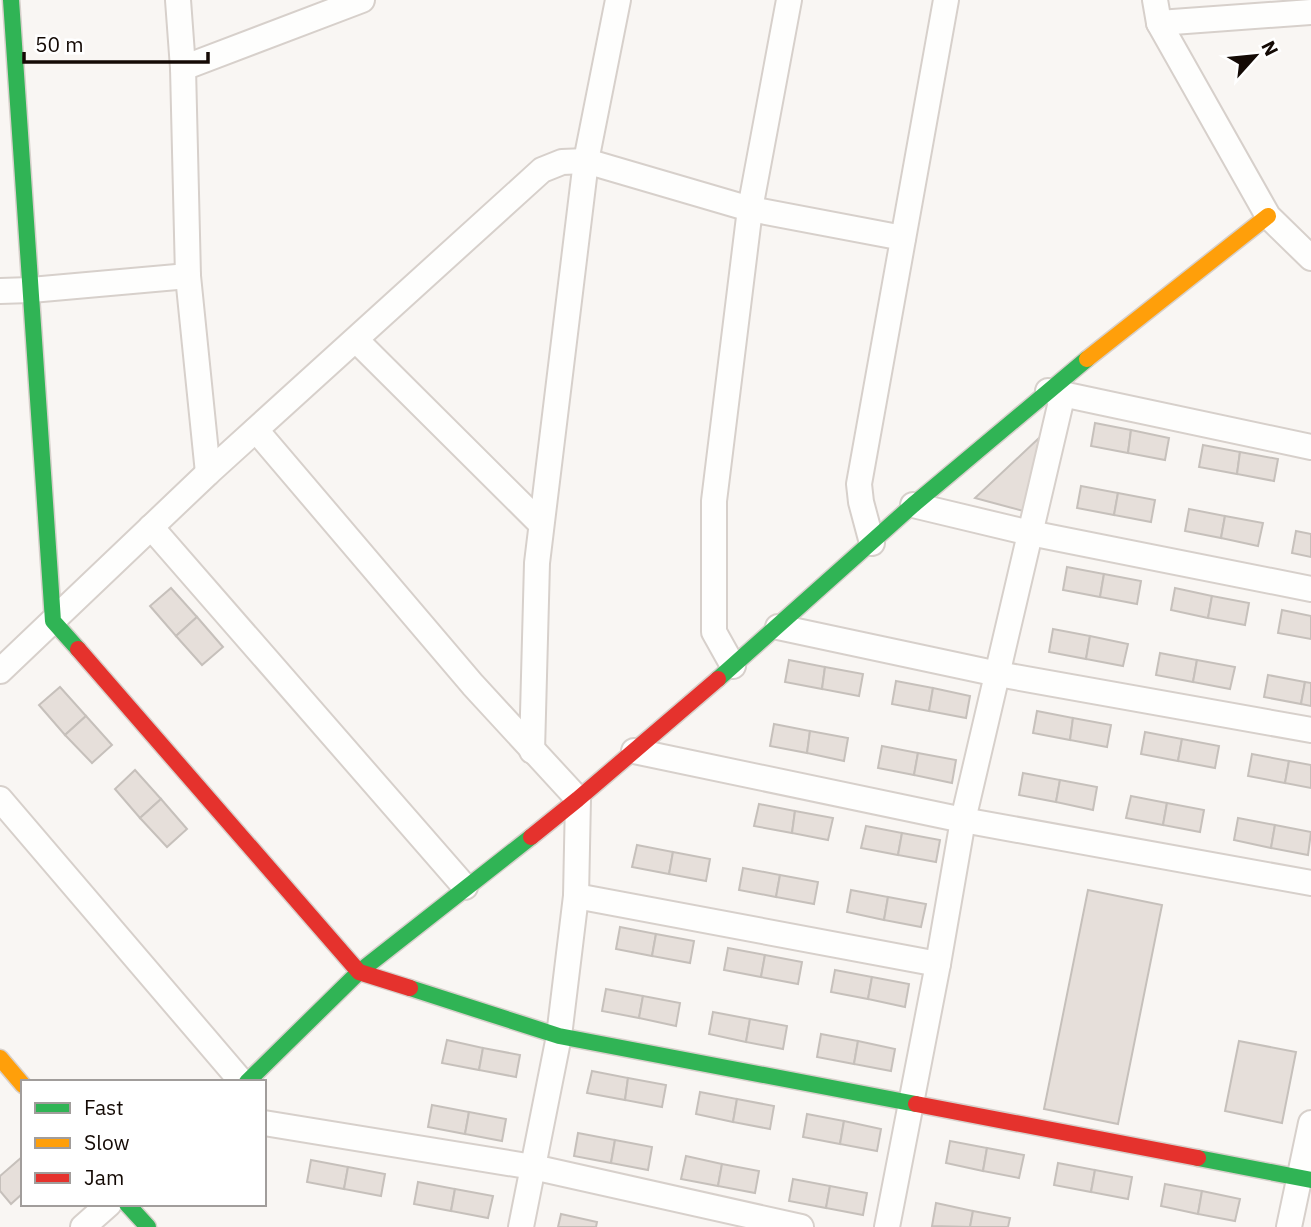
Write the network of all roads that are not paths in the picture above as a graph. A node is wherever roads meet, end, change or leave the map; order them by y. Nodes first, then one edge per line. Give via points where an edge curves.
1 (11, 0) edge
2 (178, 0) edge
3 (362, 0) edge
4 (618, 0) edge
5 (789, 0) edge
6 (946, 0) edge
7 (1157, 11) edge
8 (1311, 12) edge
9 (183, 68) junction
10 (586, 161) junction
11 (750, 209) junction
12 (1268, 216) junction
13 (903, 238) junction
14 (1311, 258) edge
15 (188, 276) junction
16 (31, 290) junction
17 (0, 291) edge
18 (356, 340) junction
19 (1055, 392) junction
20 (256, 430) junction
21 (1311, 447) edge
22 (208, 473) junction
23 (913, 505) junction
24 (541, 524) junction
25 (150, 527) junction
26 (1030, 533) junction
27 (873, 542) junction
28 (1311, 589) edge
29 (53, 621) junction
30 (778, 627) junction
31 (733, 666) junction
32 (0, 671) edge
33 (998, 674) junction
34 (1311, 730) edge
35 (532, 751) junction
36 (634, 751) junction
37 (0, 799) edge
38 (578, 799) junction
39 (962, 820) junction
40 (1311, 883) edge
41 (465, 887) junction
42 (576, 896) junction
43 (938, 964) junction
44 (359, 972) junction
45 (559, 1036) junction
46 (0, 1058) edge
47 (242, 1080) edge
48 (246, 1080) edge
49 (21, 1083) edge
50 (910, 1104) junction
51 (266, 1123) edge
52 (1311, 1123) edge
53 (533, 1167) junction
54 (1305, 1179) edge
55 (107, 1206) edge
56 (129, 1206) edge
57 (83, 1227) edge
58 (148, 1227) edge
59 (521, 1227) edge
60 (801, 1227) edge
61 (887, 1227) edge
62 (1289, 1227) edge

1 - 16 street
2 - 9 street
3 - 9 street
4 - 10 street
5 - 11 street
6 - 13 street
7 - 8 street
7 - 12 street
9 - 15 street
10 - 11 street
10 - 18 street via 562,162 542,170
10 - 24 street
11 - 13 street
11 - 31 street via 714,501 714,632
12 - 14 street
12 - 19 street
13 - 27 street via 859,484
15 - 16 street
15 - 22 street
16 - 17 street
16 - 29 street
18 - 20 street
18 - 24 street
19 - 21 street
19 - 23 street
19 - 26 street
20 - 22 street
20 - 35 street
22 - 25 street
23 - 26 street
23 - 27 street
24 - 35 street
25 - 29 street
25 - 41 street
26 - 28 street
26 - 33 street
27 - 30 street
29 - 32 street
29 - 44 street
30 - 31 street
30 - 33 street
31 - 36 street
33 - 34 street
33 - 39 street
35 - 38 street
36 - 38 street
36 - 39 street
37 - 47 street
38 - 41 street
38 - 42 street
39 - 40 street
39 - 43 street
41 - 44 street
42 - 43 street
42 - 45 street
43 - 50 street
44 - 45 street
44 - 48 street
45 - 50 street
45 - 53 street
46 - 49 street
50 - 54 street
50 - 61 street
51 - 53 street
52 - 54 street
53 - 59 street
53 - 60 street
54 - 62 street
55 - 57 street
56 - 58 street

